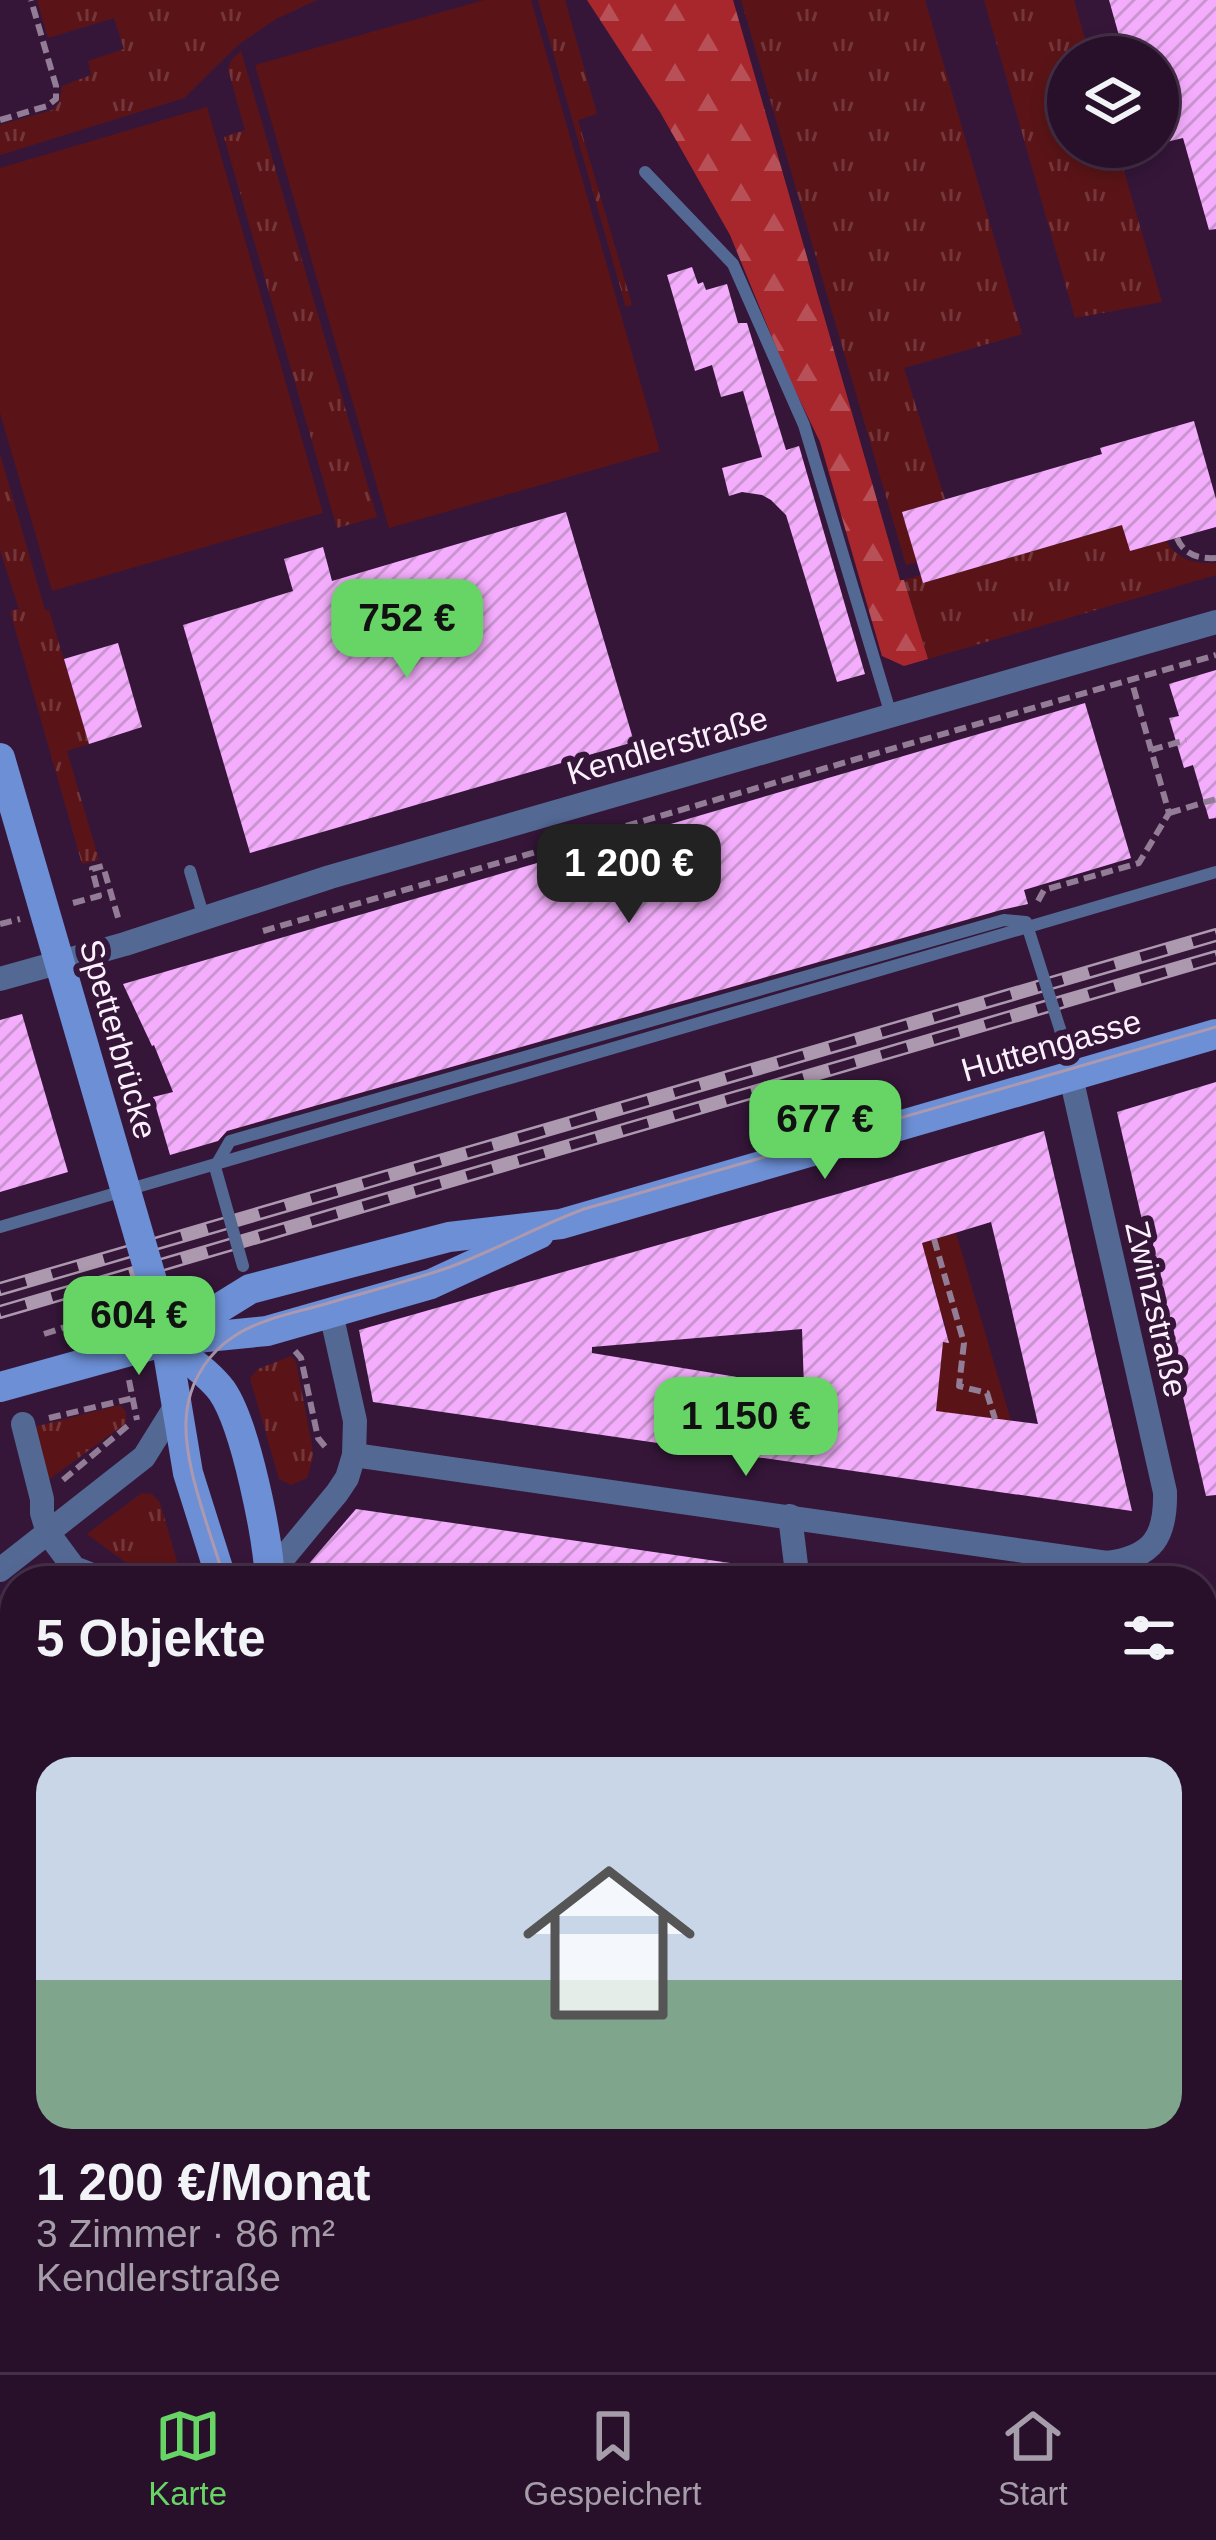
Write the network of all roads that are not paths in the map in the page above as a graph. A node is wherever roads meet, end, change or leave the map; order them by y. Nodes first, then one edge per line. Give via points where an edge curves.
1 (645, 172) dead end
2 (1216, 622) edge
3 (891, 715) junction
4 (0, 758) edge
5 (190, 871) dead end
6 (1216, 872) edge
7 (204, 918) junction
8 (0, 979) edge
9 (1216, 1034) edge
10 (1071, 1077) junction
11 (561, 1224) junction
12 (0, 1227) edge
13 (247, 1278) junction
14 (331, 1313) junction
15 (166, 1341) junction
16 (0, 1387) edge
17 (176, 1404) junction
18 (22, 1424) road end
19 (354, 1455) junction
20 (790, 1516) junction
21 (48, 1533) junction
22 (5, 1566) edge
23 (73, 1566) edge
24 (217, 1566) edge
25 (268, 1566) edge
26 (279, 1566) edge
27 (796, 1566) edge

1 - 3 lane via 733,264 804,425
2 - 3 street, Kendlerstraße
3 - 7 street, Kendlerstraße
4 - 15 street, Spetterbrücke, bridge
5 - 7 lane
6 - 12 lane
7 - 8 street, Kendlerstraße
9 - 10 street, Huttengasse
10 - 11 street, Huttengasse
10 - 13 lane, bridge via 1026,922 1004,920 230,1141 214,1167
10 - 20 street, Zwinzstraße via 1165,1492 1157,1539 1145,1552 1107,1563
11 - 13 street, Huttengasse via 449,1237
11 - 14 street, Huttengasse via 444,1279
13 - 15 street, Huttengasse
14 - 15 street, Huttengasse via 267,1331
14 - 19 street via 355,1421
15 - 16 street, Huttengasse
15 - 17 street, Spetterbrücke
15 - 25 street via 224,1395 234,1416
17 - 21 street via 144,1457
17 - 24 street, Spetterbrücke
18 - 21 street
19 - 20 street
19 - 26 street via 337,1493
20 - 27 street
21 - 22 street
21 - 23 street

